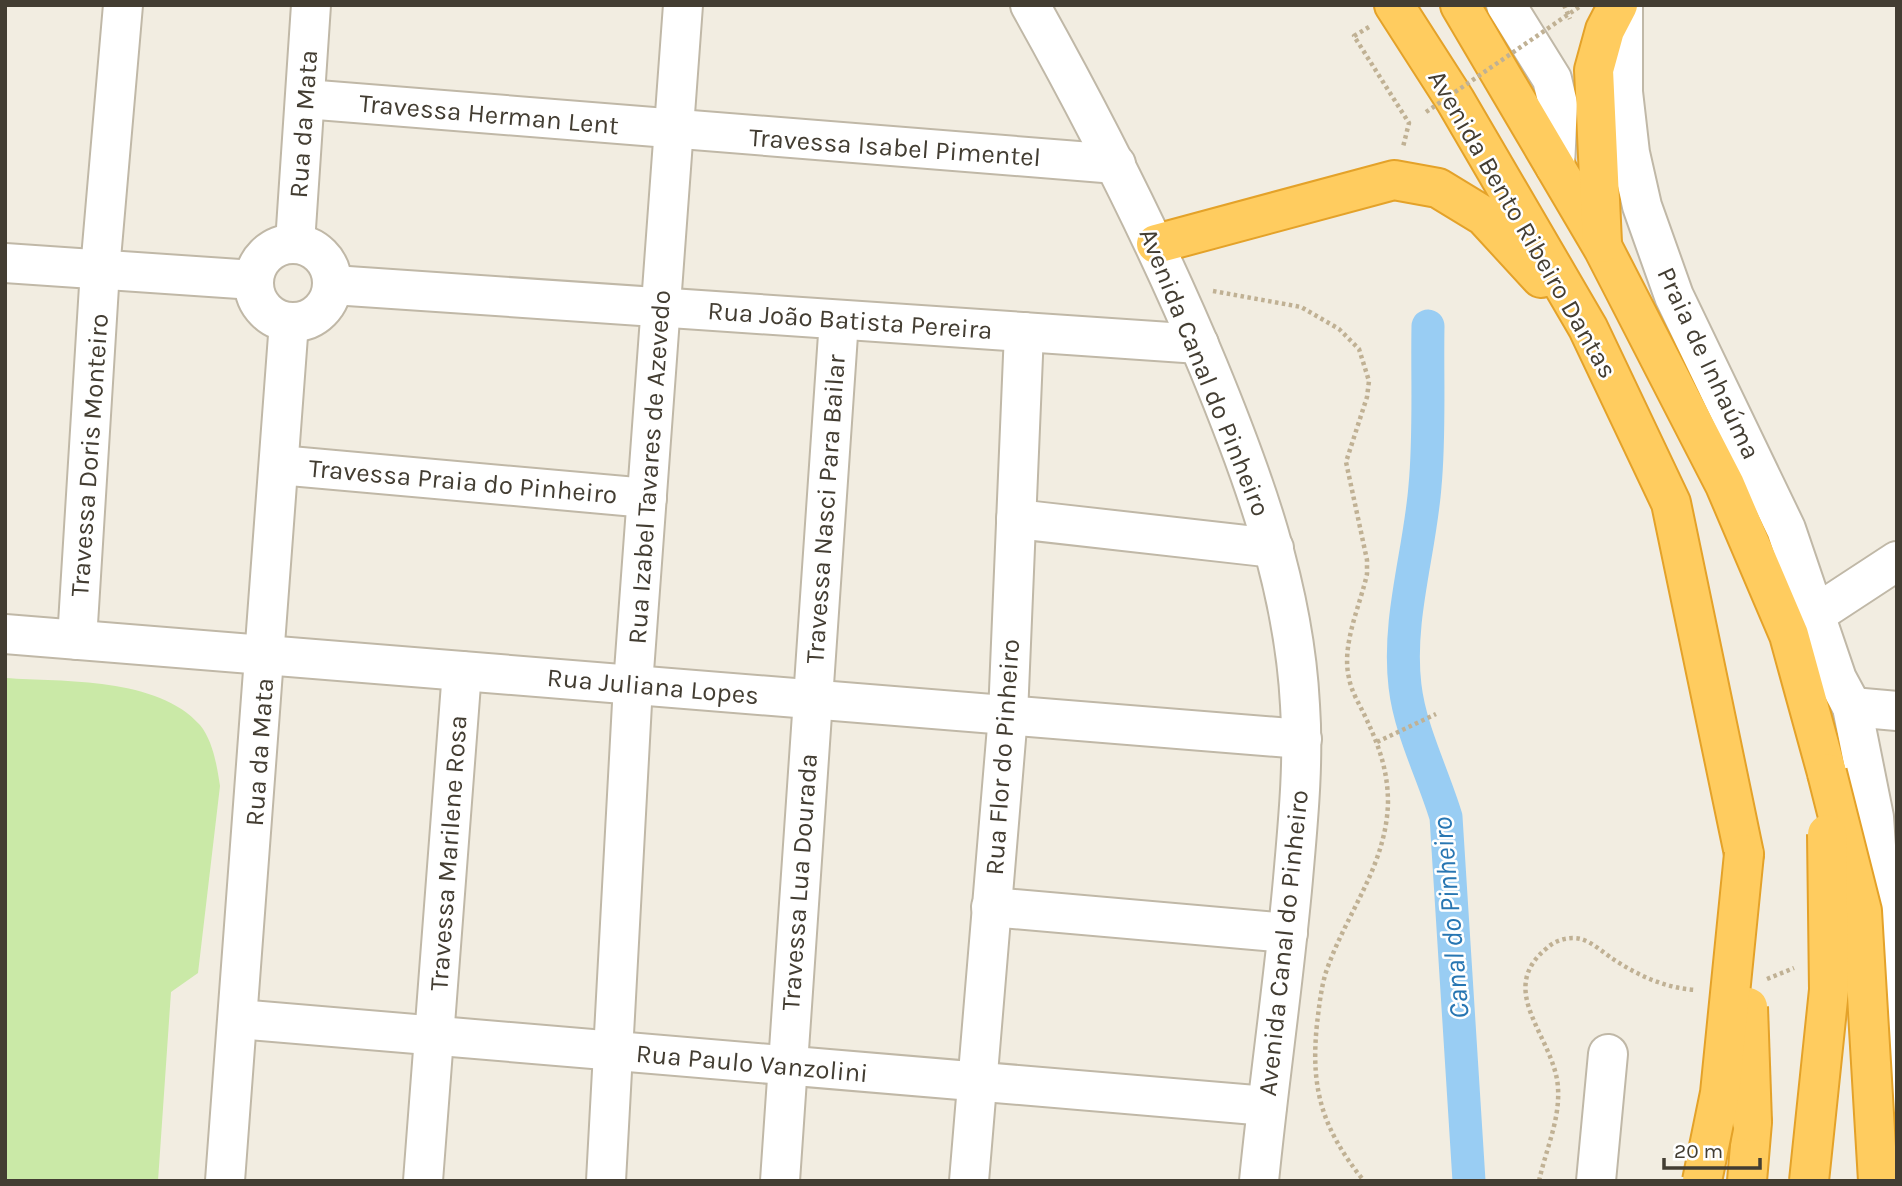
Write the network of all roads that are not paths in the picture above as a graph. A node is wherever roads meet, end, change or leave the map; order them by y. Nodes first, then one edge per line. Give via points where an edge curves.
1 (123, 5) edge
2 (311, 5) edge
3 (683, 5) edge
4 (1030, 5) edge
5 (1460, 5) edge
6 (1506, 5) edge
7 (1621, 5) edge
8 (1386, 21) edge
9 (305, 99) junction
10 (674, 130) junction
11 (1116, 164) junction
12 (1555, 166) junction
13 (295, 243) junction
14 (1156, 244) junction
15 (1603, 248) junction
16 (5, 263) edge
17 (100, 270) junction
18 (254, 280) junction
19 (333, 285) junction
20 (661, 308) junction
21 (839, 320) junction
22 (289, 322) junction
23 (1588, 328) junction
24 (1024, 332) junction
25 (1199, 344) junction
26 (279, 464) junction
27 (647, 498) junction
28 (1016, 519) junction
29 (1274, 548) junction
30 (1897, 561) edge
31 (1813, 615) junction
32 (5, 634) edge
33 (77, 640) junction
34 (267, 655) junction
35 (462, 671) junction
36 (633, 685) junction
37 (811, 699) junction
38 (1852, 707) junction
39 (1897, 711) edge
40 (1008, 715) junction
41 (1302, 739) junction
42 (1827, 772) junction
43 (1885, 820) edge
44 (1744, 854) junction
45 (991, 907) junction
46 (1288, 933) junction
47 (238, 1019) junction
48 (434, 1036) junction
49 (615, 1051) junction
50 (1608, 1054) dead end
51 (787, 1066) junction
52 (976, 1082) junction
53 (1267, 1106) junction
54 (1897, 1151) edge
55 (225, 1181) edge
56 (423, 1181) edge
57 (606, 1181) edge
58 (780, 1181) edge
59 (969, 1181) edge
60 (1259, 1181) edge
61 (1596, 1181) edge
62 (1702, 1181) edge
63 (1747, 1181) edge
64 (1810, 1181) edge
65 (1878, 1181) edge

1 - 17 street, Travessa Doris Monteiro
2 - 9 street, Rua da Mata
3 - 10 street, Rua Izabel Tavares de Azevedo
4 - 11 street, Avenida Canal do Pinheiro
5 - 12 highway, Avenida Bento Ribeiro Dantas
6 - 12 street via 1552,79 1558,104
7 - 15 highway via 1605,30 1594,70
7 - 31 street, Praia de Inhaúma via 1623,92 1642,206 1674,296 1786,529
8 - 23 highway, Avenida Bento Ribeiro Dantas via 1455,100
9 - 10 street, Travessa Herman Lent
9 - 13 street, Rua da Mata
10 - 11 street, Travessa Isabel Pimentel
10 - 20 street, Rua Izabel Tavares de Azevedo
11 - 14 street, Avenida Canal do Pinheiro
12 - 15 highway, Avenida Bento Ribeiro Dantas
13 - 18 street via 263,258
13 - 19 street via 307,245 327,261
14 - 23 highway via 1394,180 1438,188 1484,216
14 - 25 street, Avenida Canal do Pinheiro
15 - 42 highway, Avenida Bento Ribeiro Dantas via 1725,485 1789,635
16 - 17 street
17 - 18 street
17 - 33 street, Travessa Doris Monteiro
18 - 22 street via 259,303
19 - 20 street, Rua João Batista Pereira
19 - 22 street via 330,298 314,316
20 - 21 street, Rua João Batista Pereira
20 - 27 street, Rua Izabel Tavares de Azevedo
21 - 24 street, Rua João Batista Pereira
21 - 37 street, Travessa Nasci Para Bailar
22 - 26 street, Rua da Mata
23 - 44 highway, Avenida Bento Ribeiro Dantas via 1671,503
24 - 25 street, Rua João Batista Pereira
24 - 28 street, Rua Flor do Pinheiro
25 - 29 street, Avenida Canal do Pinheiro via 1248,467
26 - 27 street, Travessa Praia do Pinheiro
26 - 34 street, Rua da Mata
27 - 36 street, Rua Izabel Tavares de Azevedo
28 - 29 street
28 - 40 street, Rua Flor do Pinheiro
29 - 41 street, Avenida Canal do Pinheiro via 1295,657
30 - 31 street
31 - 38 street, Praia de Inhaúma
32 - 33 street, Rua Juliana Lopes
33 - 34 street, Rua Juliana Lopes
34 - 35 street, Rua Juliana Lopes
34 - 47 street, Rua da Mata
35 - 36 street, Rua Juliana Lopes
35 - 48 street, Travessa Marilene Rosa
36 - 37 street, Rua Juliana Lopes
36 - 49 street, Rua Izabel Tavares de Azevedo
37 - 40 street, Rua Juliana Lopes
37 - 51 street, Travessa Lua Dourada
38 - 39 street
38 - 43 street, Praia de Inhaúma
40 - 41 street, Rua Juliana Lopes
40 - 45 street, Rua Flor do Pinheiro
41 - 46 street, Avenida Canal do Pinheiro
42 - 64 highway, bridge via 1829,990
42 - 65 highway, bridge via 1862,911
43 - 54 street, Praia de Inhaúma
44 - 62 highway, bridge via 1720,1093
44 - 63 highway, bridge via 1752,1122
45 - 46 street
45 - 52 street, Rua Flor do Pinheiro
46 - 53 street, Avenida Canal do Pinheiro
47 - 48 street, Rua Paulo Vanzolini
47 - 55 street, Rua da Mata
48 - 49 street, Rua Paulo Vanzolini
48 - 56 street, Travessa Marilene Rosa
49 - 51 street, Rua Paulo Vanzolini
49 - 57 street, Rua Izabel Tavares de Azevedo
50 - 61 street
51 - 52 street, Rua Paulo Vanzolini
51 - 58 street, Travessa Lua Dourada
52 - 53 street, Rua Paulo Vanzolini
52 - 59 street, Rua Flor do Pinheiro
53 - 60 street, Avenida Canal do Pinheiro

